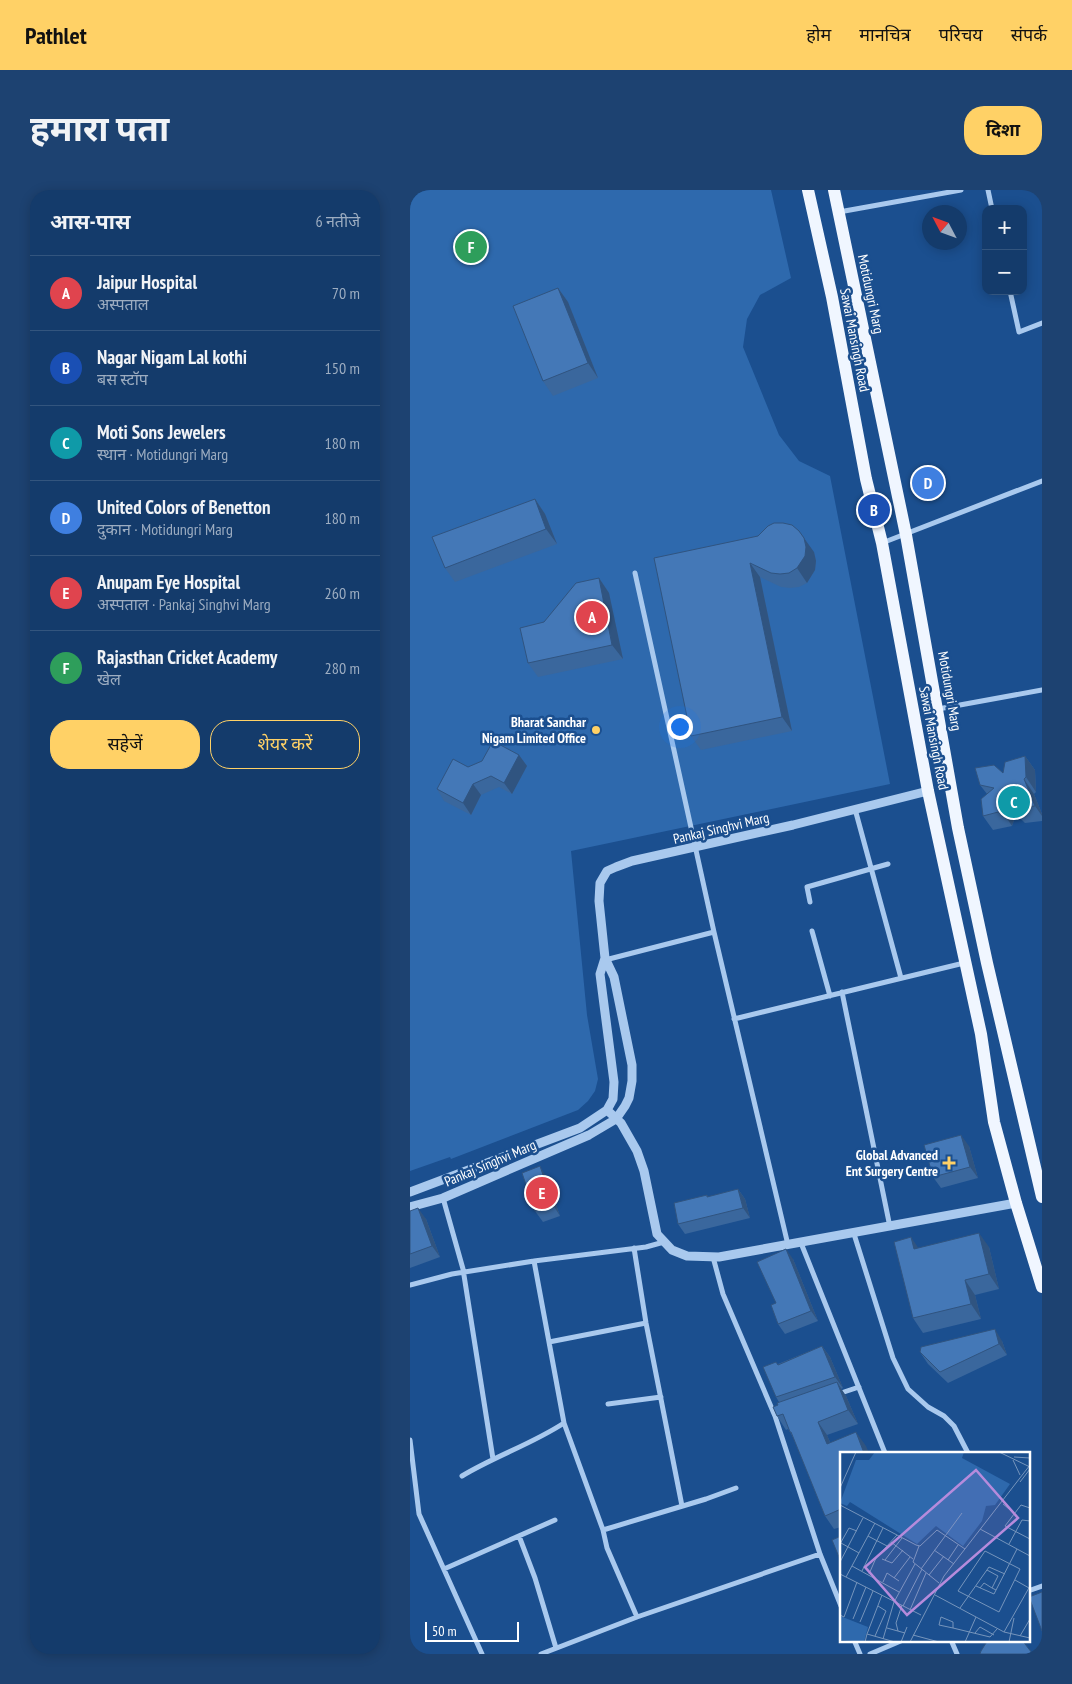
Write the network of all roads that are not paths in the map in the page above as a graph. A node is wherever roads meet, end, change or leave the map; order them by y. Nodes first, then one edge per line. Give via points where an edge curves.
1 (808, 190) edge
2 (834, 190) edge
3 (961, 190) edge
4 (988, 190) edge
5 (991, 205) edge
6 (839, 212) junction
7 (1011, 295) edge
8 (1042, 323) edge
9 (1042, 481) edge
10 (906, 535) junction
11 (882, 543) junction
12 (635, 573) dead end
13 (1042, 690) edge
14 (938, 709) junction
15 (928, 791) junction
16 (855, 810) junction
17 (696, 848) junction
18 (888, 864) dead end
19 (871, 869) junction
20 (810, 902) dead end
21 (812, 931) dead end
22 (714, 932) junction
23 (605, 958) junction
24 (966, 963) junction
25 (900, 978) junction
26 (842, 992) junction
27 (830, 996) junction
28 (734, 1019) junction
29 (607, 1110) junction
30 (616, 1118) junction
31 (438, 1182) junction
32 (410, 1192) edge
33 (1042, 1197) edge
34 (443, 1198) junction
35 (1016, 1203) junction
36 (410, 1207) edge
37 (890, 1227) junction
38 (854, 1234) junction
39 (664, 1242) junction
40 (801, 1243) junction
41 (788, 1245) junction
42 (634, 1248) junction
43 (713, 1257) junction
44 (534, 1261) junction
45 (464, 1272) junction
46 (410, 1285) edge
47 (1042, 1288) edge
48 (646, 1323) junction
49 (549, 1342) junction
50 (858, 1386) junction
51 (661, 1396) junction
52 (831, 1396) edge
53 (608, 1404) dead end
54 (784, 1413) edge
55 (775, 1416) junction
56 (564, 1423) junction
57 (410, 1440) edge
58 (885, 1452) edge
59 (968, 1452) edge
60 (493, 1459) junction
61 (462, 1476) dead end
62 (736, 1488) dead end
63 (682, 1506) junction
64 (555, 1520) dead end
65 (603, 1530) junction
66 (519, 1536) junction
67 (820, 1554) junction
68 (444, 1569) junction
69 (1042, 1586) edge
70 (1030, 1590) edge
71 (840, 1604) edge
72 (637, 1617) junction
73 (855, 1642) edge
74 (898, 1642) edge
75 (952, 1642) edge
76 (556, 1648) junction
77 (482, 1654) edge
78 (541, 1654) edge
79 (860, 1654) edge
80 (870, 1654) edge
81 (957, 1654) edge

1 - 11 main road, Sawai Mansingh Road via 866,479
2 - 6 main road, Motidungri Marg
3 - 6 street
4 - 5 street
6 - 10 main road, Motidungri Marg
7 - 8 street via 1019,332
9 - 10 street
10 - 11 street
10 - 14 main road, Motidungri Marg
11 - 15 main road, Sawai Mansingh Road
12 - 17 street
13 - 14 street
14 - 33 main road, Motidungri Marg via 958,828
15 - 16 street, Pankaj Singhvi Marg
15 - 24 main road, Sawai Mansingh Road
16 - 17 street, Pankaj Singhvi Marg
16 - 19 street
17 - 22 street
17 - 23 street, Pankaj Singhvi Marg via 632,861 608,872 600,883 599,901
18 - 19 street
19 - 20 street via 808,887
19 - 25 street
21 - 27 street
22 - 23 street
22 - 28 street
23 - 29 street, Pankaj Singhvi Marg via 600,974 614,1082 614,1099
23 - 30 street, Pankaj Singhvi Marg via 614,977 632,1065 629,1098
24 - 25 street
24 - 35 main road, Sawai Mansingh Road via 994,1122
25 - 26 street
26 - 27 street
26 - 37 street
27 - 28 street
28 - 41 street
29 - 30 street
29 - 31 street, Pankaj Singhvi Marg via 572,1131
30 - 34 street, Pankaj Singhvi Marg via 589,1135
30 - 39 street via 637,1151 657,1234
31 - 32 street, Pankaj Singhvi Marg
31 - 34 street
34 - 36 street, Pankaj Singhvi Marg
34 - 45 street
35 - 37 street
35 - 47 main road, Sawai Mansingh Road
37 - 38 street
38 - 40 street
38 - 59 street via 893,1358 908,1389 954,1426
39 - 42 street
39 - 43 street via 672,1250 687,1256
40 - 41 street
40 - 50 street
41 - 43 street
42 - 44 street
42 - 48 street
43 - 55 street via 723,1294
44 - 45 street
44 - 49 street
45 - 46 street
45 - 60 street
48 - 49 street
48 - 51 street
49 - 56 street
50 - 52 street
50 - 58 street
51 - 53 street
51 - 63 street
54 - 55 street
55 - 67 street
56 - 60 street
56 - 65 street
57 - 68 street via 419,1514
60 - 61 street
62 - 63 street
63 - 65 street
64 - 66 street
65 - 72 street via 607,1548
66 - 68 street
66 - 76 street
67 - 71 street
67 - 72 street
68 - 77 street
69 - 70 street
72 - 76 street
73 - 79 street
74 - 80 street
75 - 81 street
76 - 78 street

